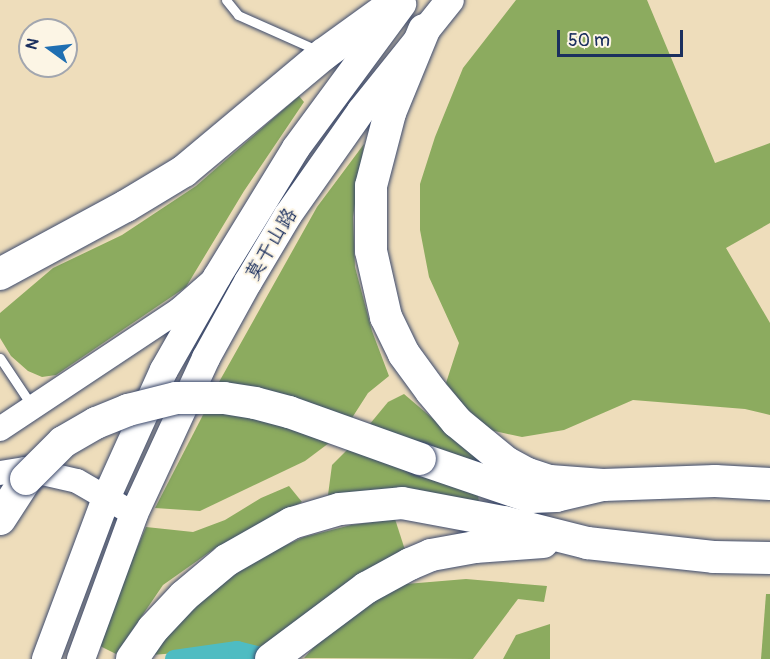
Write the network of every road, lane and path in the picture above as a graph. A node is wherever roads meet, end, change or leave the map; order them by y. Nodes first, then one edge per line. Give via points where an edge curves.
1 (226, 0) edge
2 (399, 0) edge
3 (405, 0) edge
4 (450, 0) edge
5 (424, 30) junction
6 (324, 54) junction
7 (0, 273) edge
8 (217, 277) junction
9 (0, 358) edge
10 (32, 406) junction
11 (0, 429) edge
12 (0, 473) edge
13 (770, 484) edge
14 (603, 485) junction
15 (107, 496) junction
16 (134, 514) junction
17 (0, 519) edge
18 (588, 543) junction
19 (770, 558) edge
20 (83, 654) edge
21 (46, 659) edge
22 (132, 659) edge
23 (271, 659) edge

1 - 6 lane via 238,15
2 - 6 highway
3 - 8 highway, 莫干山路 via 296,148
4 - 5 highway, 莫干山路
5 - 14 highway via 390,112 371,186 370,250 386,317 404,354 431,391 457,422 507,463 550,481
5 - 16 highway, 莫干山路 via 361,111 276,234 206,358
6 - 7 highway via 184,171
8 - 10 main road, 莫干山路 via 179,310
8 - 15 highway, 莫干山路 via 164,370
9 - 10 lane
10 - 11 main road, 莫干山路
12 - 15 main road via 25,468 77,481
13 - 14 highway
14 - 17 highway, bridge via 556,496 531,497 255,403 224,398 176,398 128,410 63,442 26,479
15 - 16 main road
15 - 21 highway, 莫干山路
16 - 20 highway, 莫干山路
18 - 19 highway via 713,557
18 - 22 highway via 402,503 340,509 292,523 227,560 183,596
18 - 23 highway via 534,541 431,555 366,588

